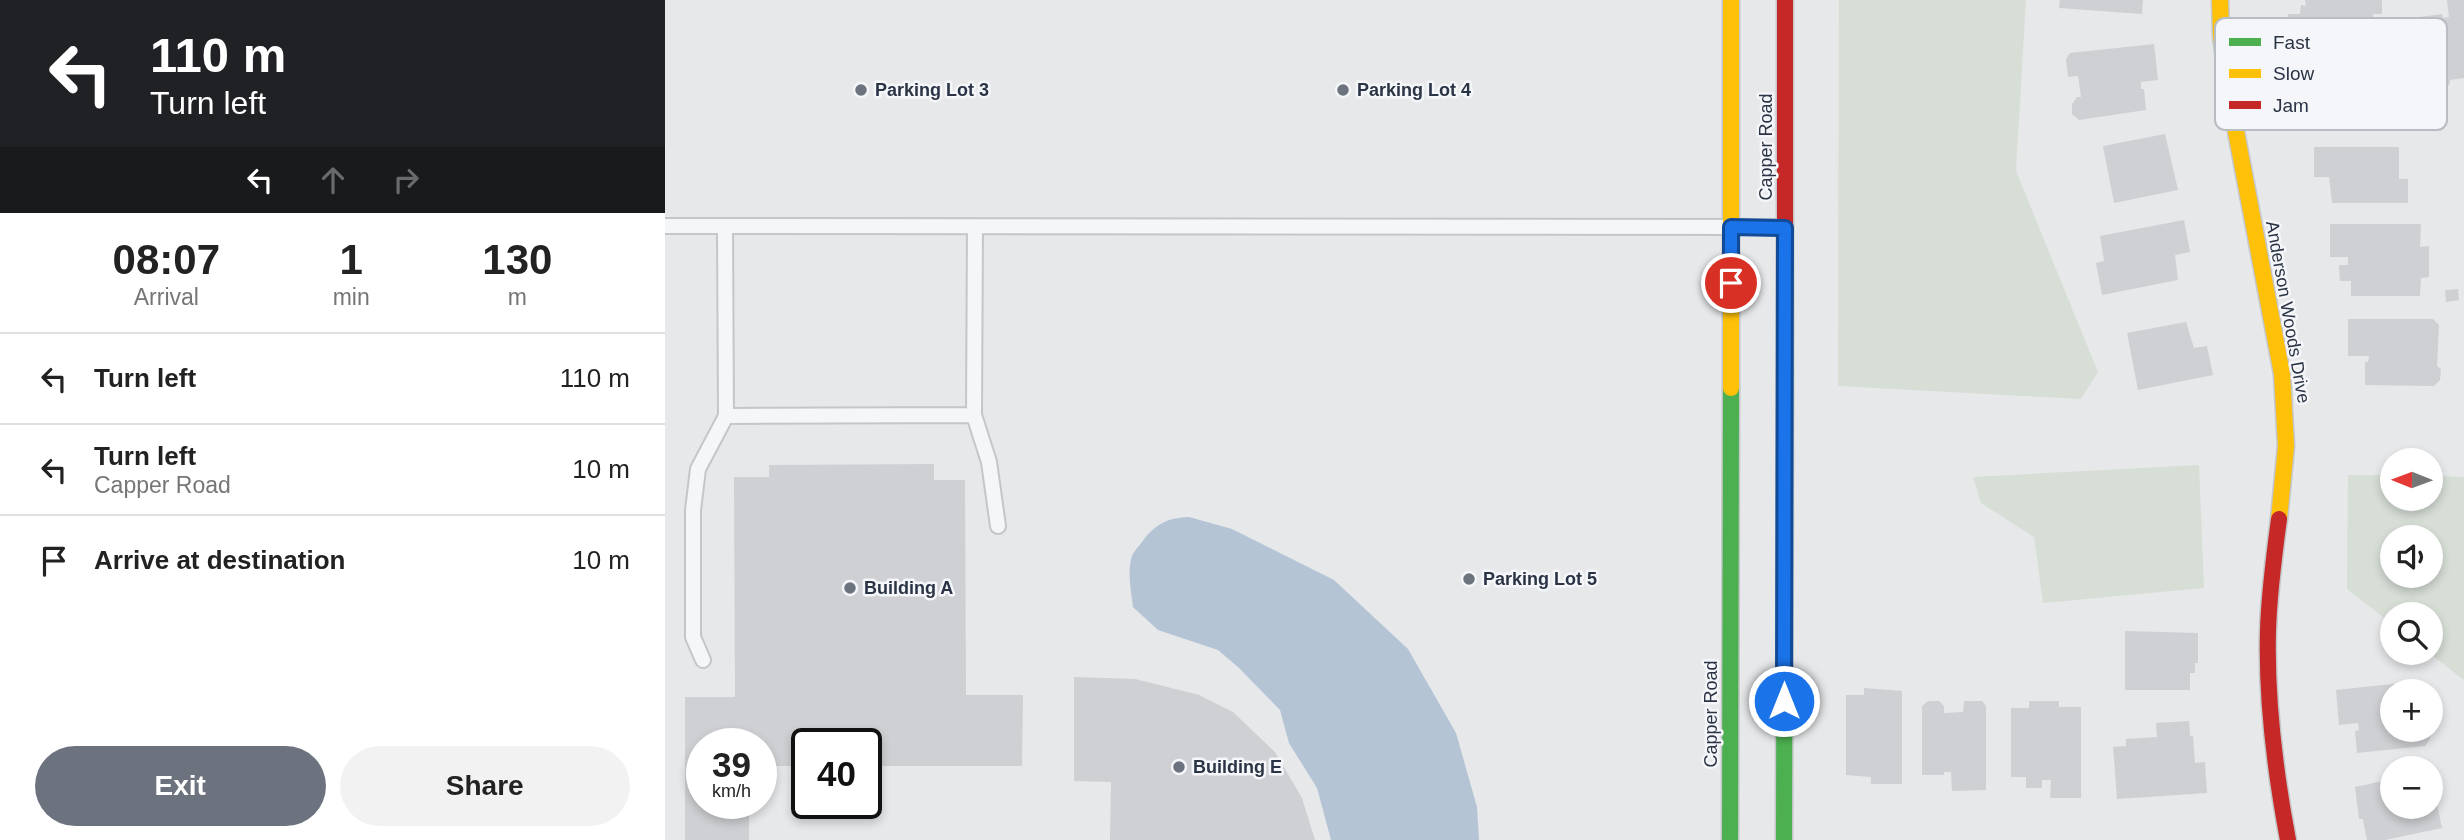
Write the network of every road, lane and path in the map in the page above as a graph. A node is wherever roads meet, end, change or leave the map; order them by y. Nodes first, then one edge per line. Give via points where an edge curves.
1 (1731, 0) edge
2 (1785, 0) edge
3 (2220, 0) edge
4 (2221, 18) edge
5 (2236, 130) edge
6 (665, 226) edge
7 (725, 227) junction
8 (975, 227) junction
9 (1731, 227) junction
10 (1785, 228) junction
11 (974, 415) junction
12 (726, 416) junction
13 (998, 526) dead end
14 (703, 660) dead end
15 (1730, 840) edge
16 (1784, 840) edge
17 (2288, 840) edge

1 - 9 street, Capper Road
2 - 10 street, Capper Road
3 - 4 street, Anderson Woods Drive
5 - 17 street, Anderson Woods Drive via 2282,374 2286,419 2268,633 2275,775
6 - 7 lane
7 - 8 lane
7 - 12 lane
8 - 9 lane
8 - 11 lane
9 - 10 lane
9 - 15 street, Capper Road
10 - 16 street, Capper Road
11 - 12 lane
11 - 13 lane via 989,462
12 - 14 lane via 698,469 693,510 693,637

